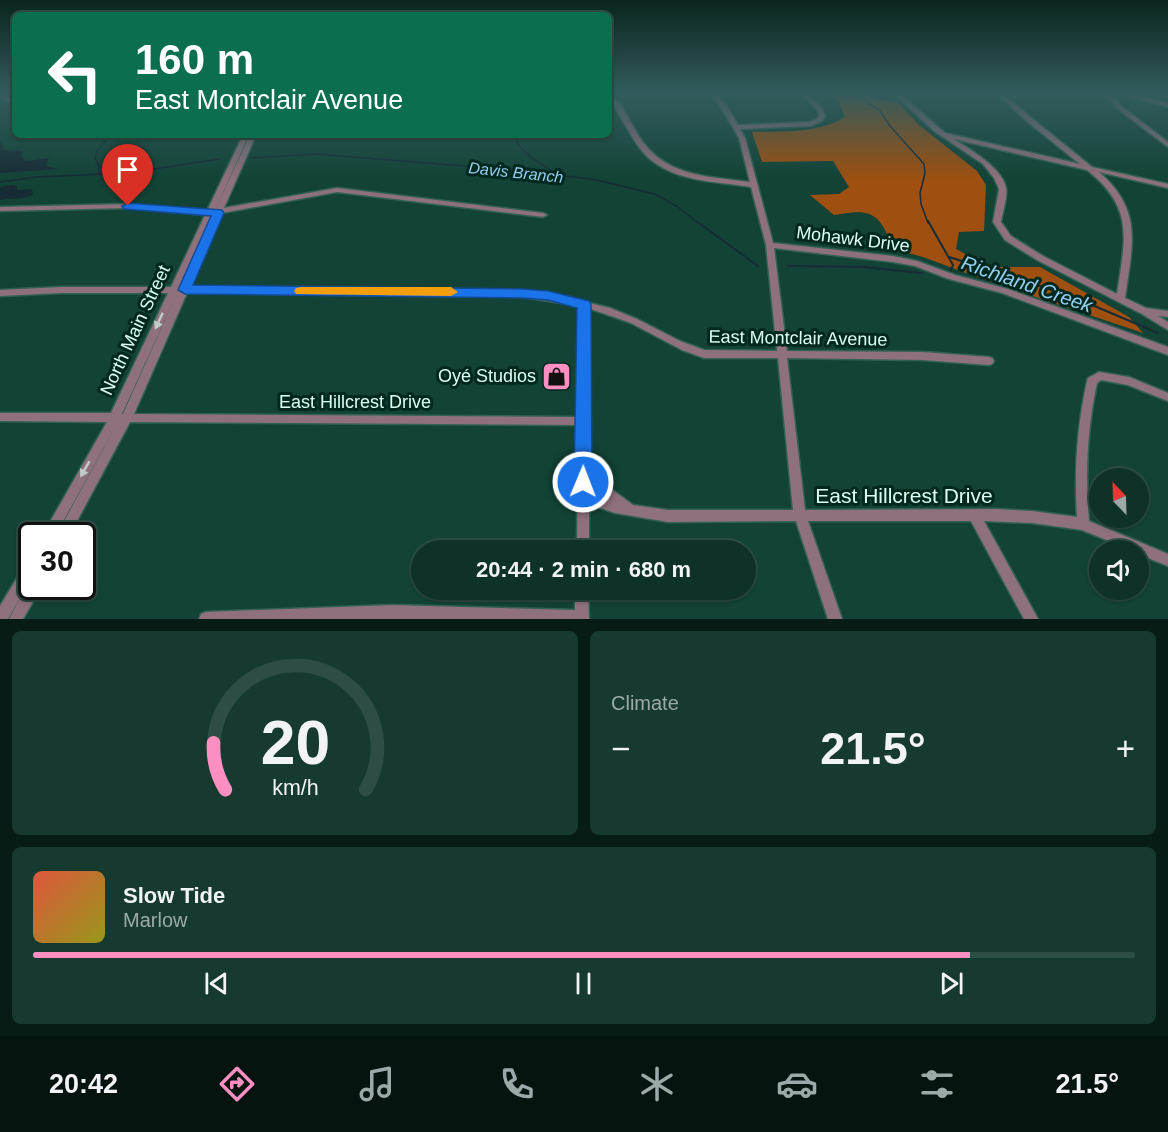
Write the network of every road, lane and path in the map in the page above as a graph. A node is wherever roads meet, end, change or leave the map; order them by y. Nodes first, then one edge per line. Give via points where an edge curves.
1 (629, 122) edge
2 (733, 122) edge
3 (816, 122) edge
4 (927, 122) edge
5 (1034, 122) edge
6 (1138, 122) edge
7 (737, 127) junction
8 (942, 136) junction
9 (245, 138) edge
10 (252, 138) edge
11 (1168, 145) edge
12 (1090, 168) junction
13 (755, 184) junction
14 (1168, 186) edge
15 (0, 209) edge
16 (214, 213) junction
17 (543, 215) dead end
18 (770, 245) junction
19 (173, 290) junction
20 (185, 290) junction
21 (0, 293) edge
22 (1121, 298) junction
23 (584, 304) junction
24 (1144, 311) junction
25 (1168, 314) edge
26 (1168, 327) edge
27 (1168, 351) edge
28 (784, 354) junction
29 (989, 361) dead end
30 (1168, 397) edge
31 (0, 417) edge
32 (120, 419) junction
33 (583, 421) junction
34 (583, 466) junction
35 (583, 497) junction
36 (632, 511) junction
37 (974, 515) junction
38 (800, 516) junction
39 (57, 522) edge
40 (69, 522) edge
41 (1083, 524) junction
42 (583, 540) edge
43 (1168, 560) edge
44 (18, 588) edge
45 (26, 600) edge
46 (582, 600) edge
47 (582, 618) edge
48 (0, 619) edge
49 (16, 619) edge
50 (206, 619) edge
51 (835, 619) edge
52 (1031, 619) edge

1 - 13 street via 643,148 663,166 678,172
2 - 7 street
3 - 7 street
4 - 8 street
5 - 12 street
6 - 11 street
7 - 13 street
8 - 12 street
8 - 22 street via 985,163 1000,182 1002,197 997,222 1008,238
9 - 16 street, North Main Street
10 - 16 street, North Main Street
12 - 14 street
12 - 22 street via 1118,197 1127,221
13 - 18 street
15 - 16 street via 128,206
16 - 17 street via 337,190
16 - 19 street, North Main Street
16 - 20 street, North Main Street
18 - 27 street, Mohawk Drive via 917,264
18 - 28 street
19 - 20 street, East Montclair Avenue
19 - 21 street, East Montclair Avenue
19 -> 32 street, North Main Street
20 - 23 street, East Montclair Avenue via 522,294
20 - 32 street, North Main Street
22 - 24 street
23 - 28 street, East Montclair Avenue via 633,320 692,351 719,356
23 - 33 street
24 - 25 street
24 - 26 street
28 - 29 street, East Montclair Avenue via 944,356
28 - 38 street
30 - 41 street via 1129,381 1099,376 1092,381 1085,408
31 - 32 street, East Hillcrest Drive
32 - 33 street, East Hillcrest Drive
32 -> 39 street, North Main Street
32 - 40 street, North Main Street
33 - 34 street
34 - 35 street
34 - 36 street, East Hillcrest Drive via 595,484
35 - 36 street, East Hillcrest Drive
35 - 42 street
36 - 38 street, East Hillcrest Drive via 668,516
37 - 38 street, East Hillcrest Drive
37 - 41 street, East Hillcrest Drive
37 - 52 street
38 - 51 street
41 - 43 street, East Hillcrest Drive
44 - 48 street
45 - 49 street
46 - 47 street
47 - 50 street via 392,612

